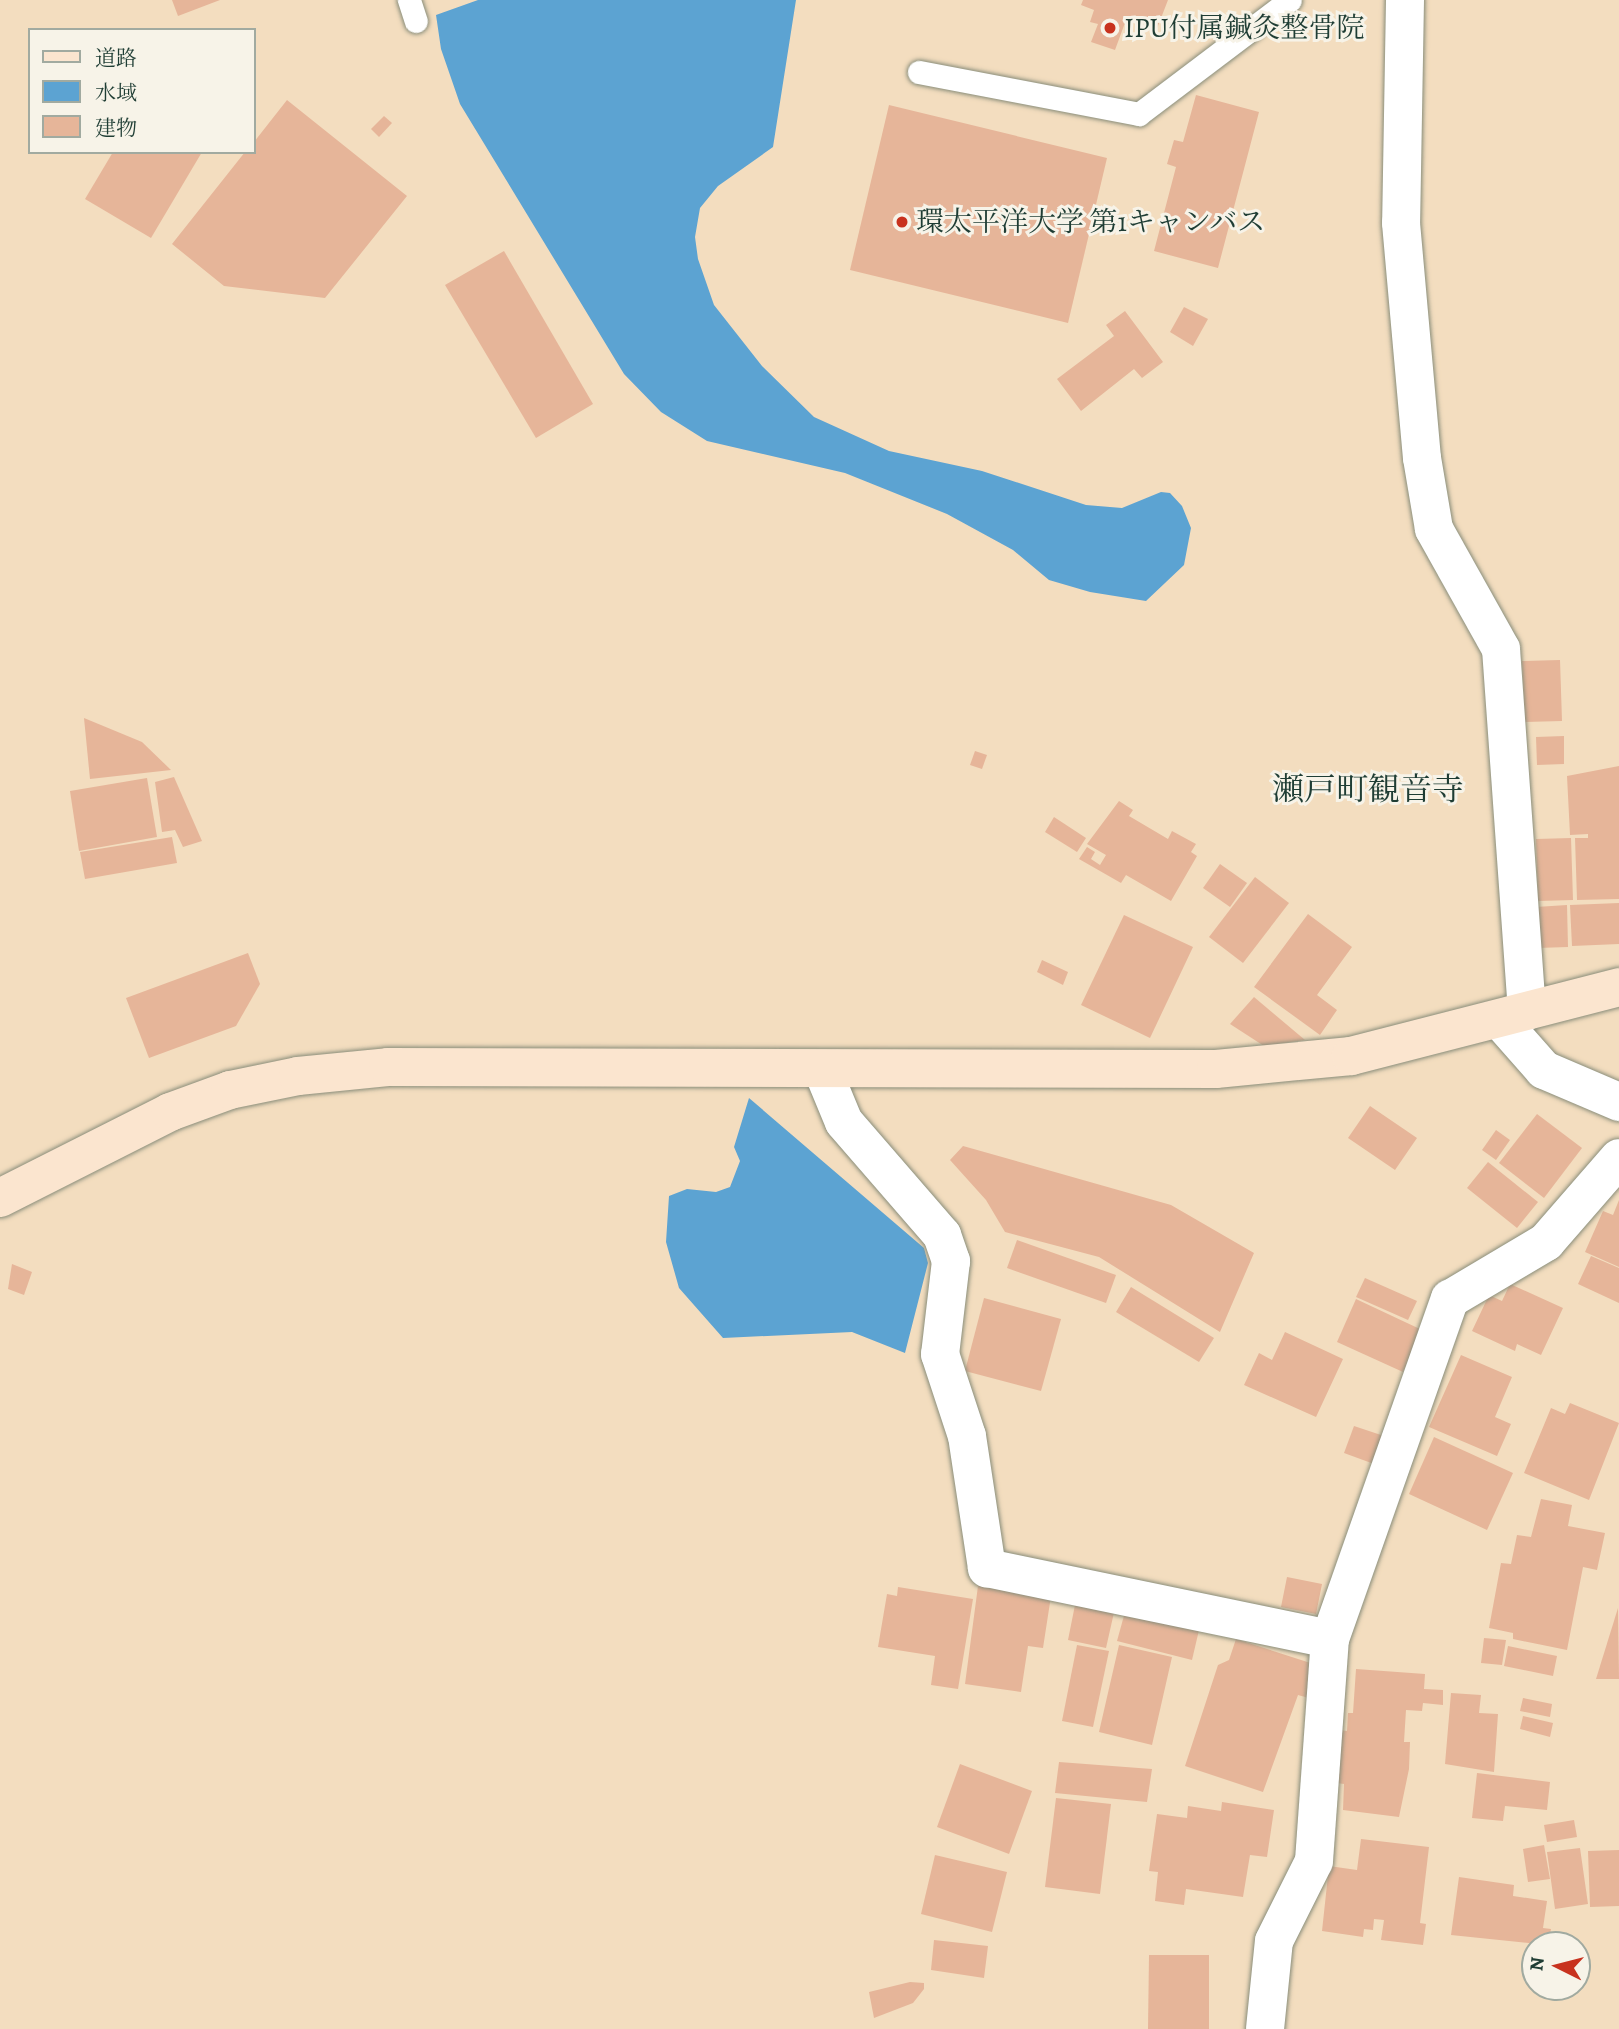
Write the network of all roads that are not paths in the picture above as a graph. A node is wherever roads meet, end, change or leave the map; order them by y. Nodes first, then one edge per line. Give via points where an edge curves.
1 (1290, 0) edge
2 (1405, 0) edge
3 (919, 72) dead end
4 (1619, 988) edge
5 (1513, 1015) junction
6 (822, 1069) junction
7 (1619, 1102) edge
8 (1619, 1158) edge
9 (0, 1198) edge
10 (1330, 1639) junction
11 (1265, 2029) edge

1 - 3 lane via 1139,114
2 - 5 street via 1401,223 1422,458 1434,529 1501,649
4 - 5 street
5 - 6 street via 1351,1056 1216,1069
5 - 7 street via 1544,1070
6 - 9 street via 388,1066 298,1076 230,1090 170,1112
6 - 10 street via 844,1122 942,1235 951,1261 940,1354 967,1436 986,1568
8 - 10 street via 1546,1242 1450,1299
10 - 11 street via 1314,1861 1274,1941

